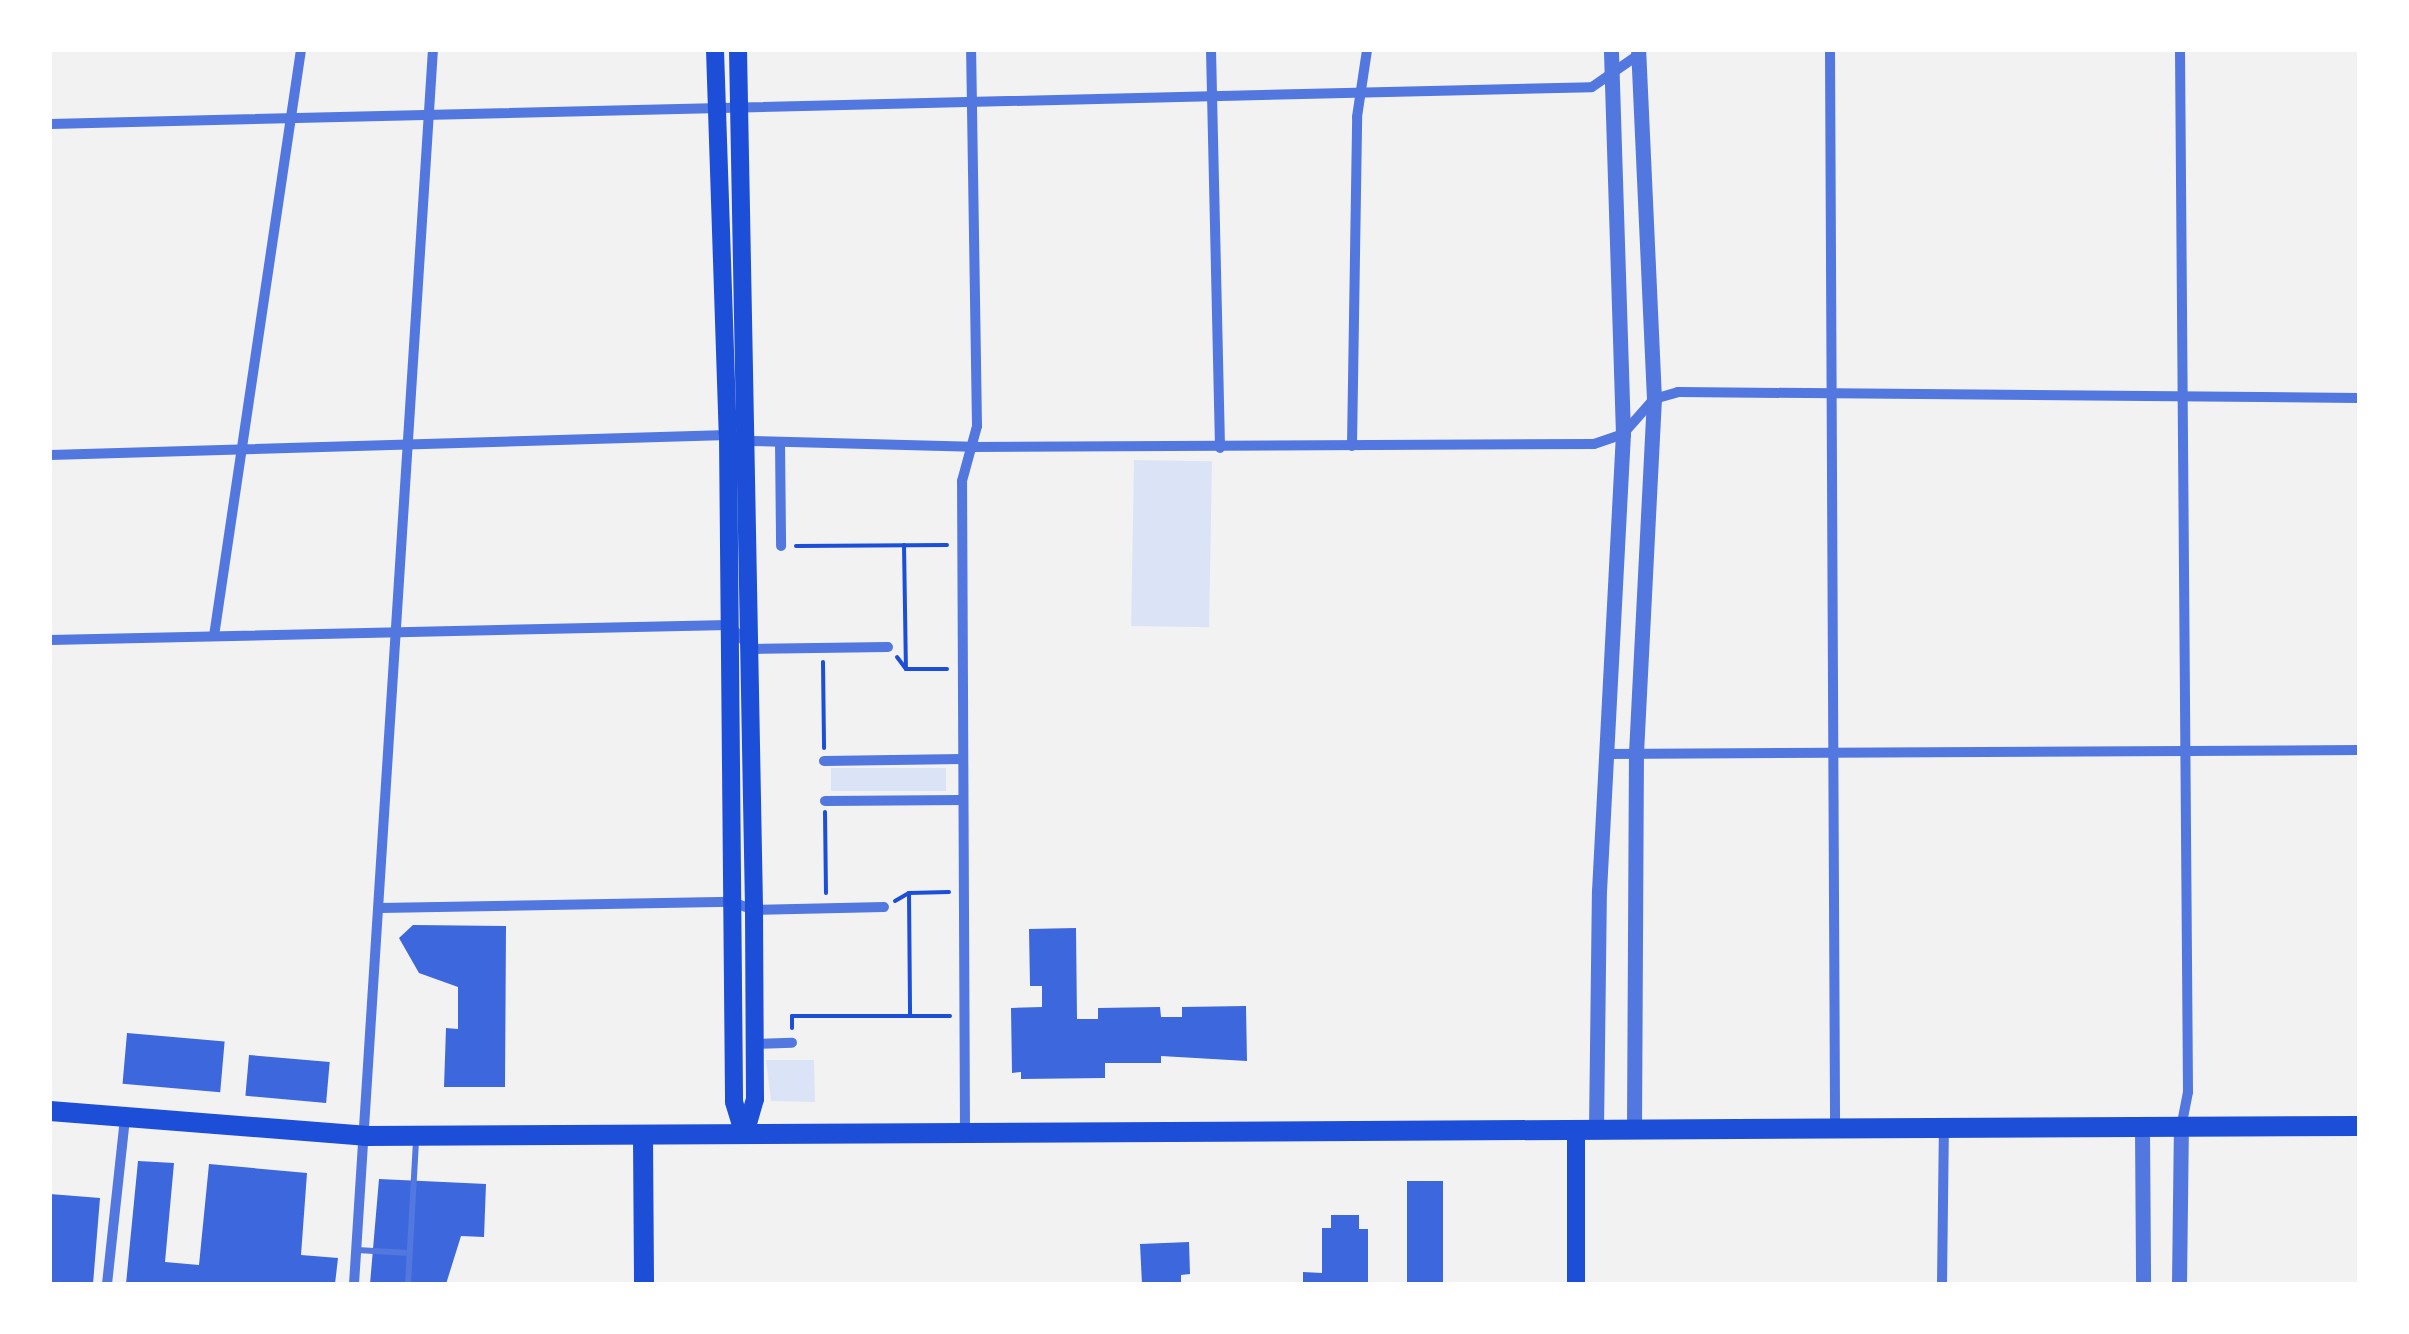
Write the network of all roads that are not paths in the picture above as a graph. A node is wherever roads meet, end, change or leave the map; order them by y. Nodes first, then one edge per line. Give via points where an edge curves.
1 (301, 50) edge
2 (432, 50) edge
3 (716, 50) edge
4 (738, 50) edge
5 (972, 50) edge
6 (1211, 50) edge
7 (1367, 50) edge
8 (1611, 50) edge
9 (1830, 50) edge
10 (2180, 50) edge
11 (1640, 51) edge
12 (1612, 77) junction
13 (1362, 96) junction
14 (1210, 99) junction
15 (972, 105) junction
16 (738, 110) junction
17 (715, 111) junction
18 (428, 118) junction
19 (290, 120) junction
20 (50, 124) edge
21 (1832, 396) junction
22 (2183, 398) junction
23 (2359, 398) edge
24 (1654, 399) junction
25 (1623, 434) junction
26 (728, 435) junction
27 (750, 441) junction
28 (780, 442) junction
29 (1352, 446) junction
30 (972, 448) junction
31 (1220, 448) junction
32 (410, 449) junction
33 (236, 452) junction
34 (50, 456) edge
35 (781, 546) road end
36 (729, 624) junction
37 (398, 632) junction
38 (214, 636) junction
39 (50, 640) edge
40 (888, 647) road end
41 (752, 649) junction
42 (2359, 750) edge
43 (2184, 751) junction
44 (1636, 753) junction
45 (1606, 754) junction
46 (1833, 754) junction
47 (962, 759) junction
48 (824, 761) road end
49 (962, 800) junction
50 (824, 801) road end
51 (732, 902) junction
52 (884, 907) road end
53 (380, 908) junction
54 (754, 910) junction
55 (755, 1044) junction
56 (792, 1044) road end
57 (50, 1111) edge
58 (124, 1117) junction
59 (2359, 1126) edge
60 (1834, 1128) junction
61 (1944, 1128) junction
62 (2142, 1128) junction
63 (2181, 1128) junction
64 (1586, 1130) junction
65 (1634, 1130) junction
66 (964, 1134) junction
67 (744, 1135) junction
68 (366, 1136) junction
69 (416, 1136) junction
70 (643, 1137) junction
71 (357, 1250) junction
72 (409, 1252) junction
73 (107, 1284) edge
74 (354, 1284) edge
75 (408, 1284) edge
76 (644, 1284) edge
77 (1576, 1284) edge
78 (1942, 1284) edge
79 (2143, 1284) edge
80 (2180, 1284) edge

1 - 19 street
2 - 18 street
3 - 17 main road
4 - 16 main road
5 - 15 street
6 - 14 street
7 - 13 street
8 - 12 street
9 - 21 street
10 - 22 street
11 - 12 street
11 - 24 street
12 - 13 street via 1592,87
12 - 25 street
13 - 14 street
13 - 29 street
14 - 15 street
14 - 31 street
15 - 16 street
15 - 30 street via 978,426
16 - 17 street
16 - 27 main road
17 - 18 street
17 - 26 main road
18 - 19 street
18 - 32 street
19 - 20 street
19 - 33 street
21 - 22 street
21 - 24 street via 1678,392
21 - 46 street
22 - 23 street
22 - 43 street
24 - 25 street
24 - 44 street
25 - 29 street via 1594,444
25 - 45 street
26 - 27 street
26 - 32 street
26 - 36 main road
27 - 28 street
27 - 41 main road
28 - 30 street
28 - 35 street
29 - 31 street
30 - 31 street
30 - 47 street via 962,482
32 - 33 street
32 - 37 street
33 - 34 street
33 - 38 street
36 - 37 street
36 - 41 street
36 - 51 main road
37 - 38 street
37 - 53 street
38 - 39 street
40 - 41 street
41 - 54 main road
42 - 43 street
43 - 46 street
43 - 63 street via 2188,1092
44 - 45 street
44 - 46 street
44 - 65 street
45 - 64 street
46 - 60 street
47 - 48 street
47 - 49 street
49 - 50 street
49 - 66 street
51 - 53 street
51 - 54 street
51 - 67 main road via 734,1102
52 - 54 street
53 - 68 street
54 - 55 main road
55 - 56 street
55 - 67 main road via 755,1099
57 - 58 main road
58 - 68 main road
58 - 73 street
59 - 63 main road
60 - 61 main road
60 - 65 main road
61 - 62 main road
61 - 78 street
62 - 63 main road
62 - 79 street
63 - 80 street
64 - 65 main road
64 - 66 main road
64 - 77 main road
66 - 67 main road
67 - 70 main road
68 - 69 main road
68 - 71 street
69 - 70 main road
69 - 72 lane
70 - 76 main road
71 - 72 lane
71 - 74 street
72 - 75 lane

